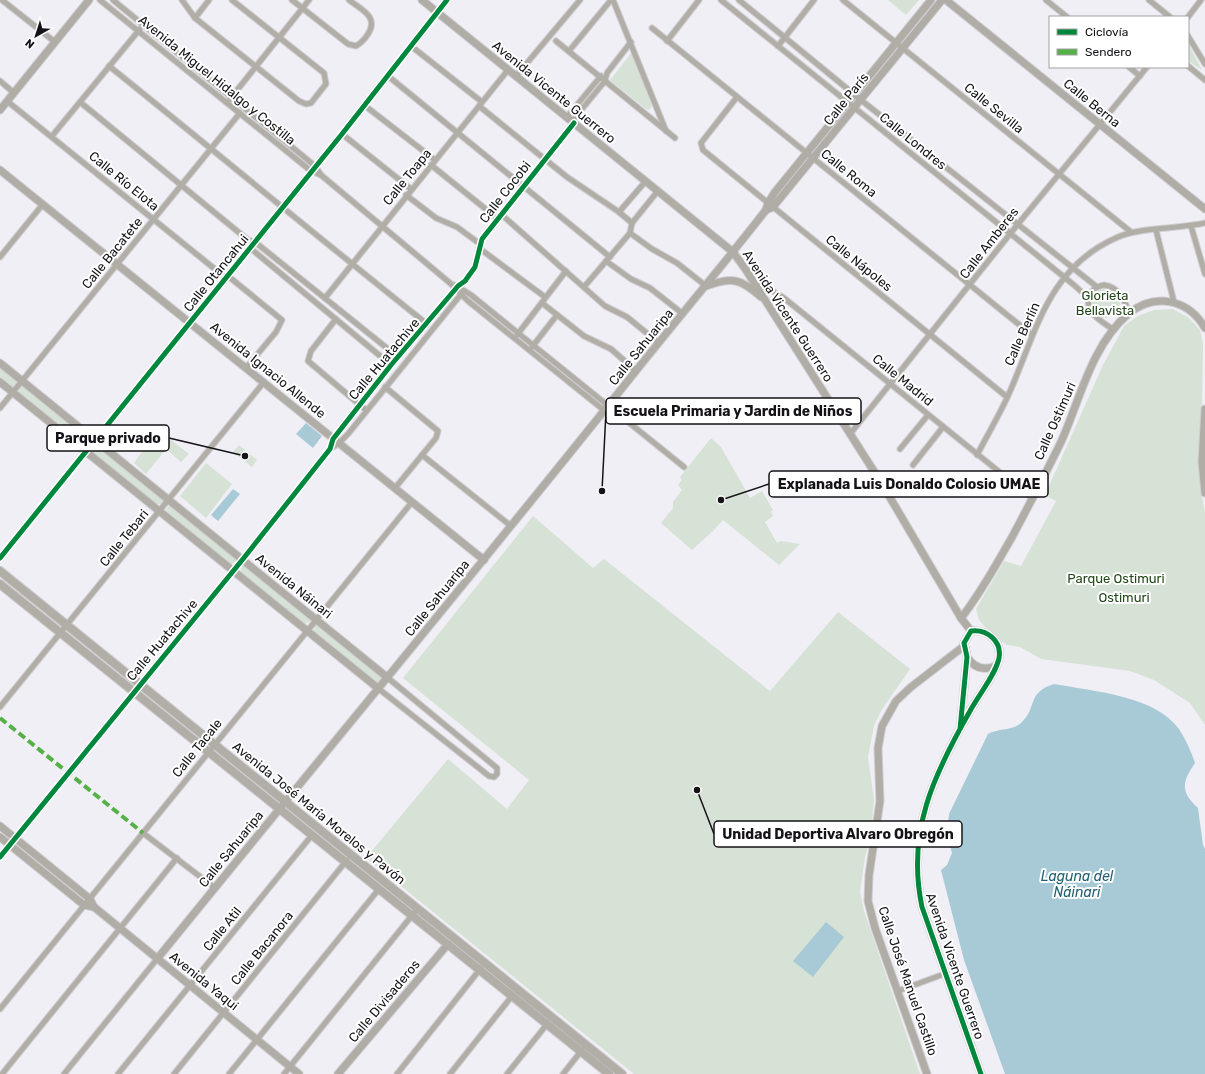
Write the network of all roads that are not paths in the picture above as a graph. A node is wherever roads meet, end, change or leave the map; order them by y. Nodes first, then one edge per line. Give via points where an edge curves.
1 (2, 0) edge
2 (89, 0) edge
3 (100, 0) edge
4 (113, 0) edge
5 (182, 0) edge
6 (209, 0) edge
7 (232, 0) edge
8 (292, 0) edge
9 (309, 0) edge
10 (349, 0) edge
11 (422, 0) edge
12 (447, 0) edge
13 (580, 0) edge
14 (612, 0) edge
15 (699, 0) edge
16 (722, 0) edge
17 (739, 0) edge
18 (814, 0) edge
19 (843, 0) edge
20 (931, 0) edge
21 (944, 0) edge
22 (1046, 0) edge
23 (1149, 0) edge
24 (1201, 0) edge
25 (302, 9) junction
26 (437, 12) junction
27 (1066, 16) edge
28 (1169, 16) edge
29 (1189, 16) edge
30 (195, 18) junction
31 (143, 25) junction
32 (652, 28) dead end
33 (138, 31) junction
34 (784, 38) junction
35 (1189, 38) edge
36 (279, 39) junction
37 (556, 41) dead end
38 (667, 41) junction
39 (55, 42) junction
40 (631, 42) junction
41 (897, 44) junction
42 (411, 46) junction
43 (778, 46) junction
44 (903, 49) junction
45 (569, 51) junction
46 (1205, 64) edge
47 (109, 66) junction
48 (255, 67) junction
49 (1189, 67) edge
50 (1130, 68) edge
51 (1147, 68) edge
52 (508, 70) junction
53 (607, 73) junction
54 (388, 76) junction
55 (516, 76) junction
56 (1140, 76) junction
57 (599, 77) junction
58 (1205, 80) edge
59 (0, 81) edge
60 (604, 81) junction
61 (14, 92) junction
62 (855, 95) junction
63 (736, 97) junction
64 (232, 98) junction
65 (861, 100) junction
66 (7, 101) junction
67 (80, 102) junction
68 (849, 102) junction
69 (227, 103) junction
70 (481, 104) junction
71 (364, 105) junction
72 (855, 108) junction
73 (0, 110) edge
74 (240, 113) junction
75 (571, 120) junction
76 (1099, 125) junction
77 (458, 132) junction
78 (667, 132) junction
79 (342, 134) junction
80 (52, 136) junction
81 (675, 138) dead end
82 (211, 148) junction
83 (807, 153) junction
84 (813, 158) junction
85 (546, 159) junction
86 (435, 160) junction
87 (431, 165) junction
88 (315, 166) junction
89 (0, 170) edge
90 (311, 171) junction
91 (321, 175) junction
92 (1058, 175) junction
93 (645, 182) junction
94 (182, 184) junction
95 (524, 186) junction
96 (412, 189) junction
97 (658, 192) junction
98 (406, 195) junction
99 (43, 204) junction
100 (769, 206) junction
101 (282, 208) junction
102 (1205, 209) edge
103 (620, 212) junction
104 (500, 217) junction
105 (154, 219) junction
106 (632, 223) junction
107 (1205, 223) edge
108 (1018, 224) junction
109 (381, 226) junction
110 (1191, 226) junction
111 (1156, 230) junction
112 (1131, 232) junction
113 (630, 233) junction
114 (1010, 234) junction
115 (248, 240) junction
116 (255, 242) junction
117 (479, 246) junction
118 (250, 248) junction
119 (733, 252) junction
120 (0, 257) edge
121 (608, 259) junction
122 (118, 264) junction
123 (352, 265) junction
124 (1072, 268) junction
125 (566, 271) junction
126 (1205, 274) edge
127 (227, 277) junction
128 (1065, 277) junction
129 (465, 281) junction
130 (756, 285) junction
131 (970, 285) junction
132 (706, 286) junction
133 (584, 287) junction
134 (1097, 287) junction
135 (457, 288) junction
136 (464, 290) junction
137 (461, 295) junction
138 (545, 297) junction
139 (325, 298) junction
140 (1088, 301) junction
141 (1174, 302) junction
142 (542, 303) junction
143 (768, 304) junction
144 (683, 314) junction
145 (1129, 314) junction
146 (557, 315) junction
147 (336, 319) junction
148 (190, 323) junction
149 (427, 324) junction
150 (1205, 328) edge
151 (1114, 330) junction
152 (518, 333) junction
153 (930, 335) junction
154 (1032, 335) junction
155 (514, 339) junction
156 (659, 343) junction
157 (533, 345) junction
158 (529, 351) junction
159 (398, 357) junction
160 (0, 363) edge
161 (391, 365) junction
162 (246, 368) junction
163 (636, 371) junction
164 (22, 381) junction
165 (0, 382) edge
166 (264, 382) junction
167 (890, 384) junction
168 (385, 387) junction
169 (13, 392) junction
170 (1007, 397) junction
171 (360, 405) junction
172 (0, 408) edge
173 (607, 408) junction
174 (1205, 409) edge
175 (366, 410) junction
176 (928, 415) junction
177 (943, 427) junction
178 (850, 434) junction
179 (95, 440) junction
180 (336, 441) junction
181 (900, 449) dead end
182 (86, 452) junction
183 (422, 455) junction
184 (978, 455) junction
185 (913, 465) dead end
186 (684, 467) dead end
187 (395, 488) junction
188 (1205, 492) edge
189 (1033, 499) junction
190 (169, 500) junction
191 (412, 502) junction
192 (160, 511) junction
193 (511, 526) junction
194 (0, 558) edge
195 (243, 559) junction
196 (484, 560) junction
197 (0, 571) edge
198 (233, 571) junction
199 (0, 584) edge
200 (961, 618) junction
201 (317, 619) junction
202 (67, 626) junction
203 (307, 631) junction
204 (971, 631) junction
205 (61, 632) junction
206 (964, 646) junction
207 (967, 657) junction
208 (996, 666) junction
209 (388, 678) junction
210 (140, 684) junction
211 (379, 689) junction
212 (134, 691) junction
213 (0, 707) edge
214 (960, 729) junction
215 (215, 744) junction
216 (209, 752) junction
217 (285, 801) junction
218 (279, 808) junction
219 (0, 826) edge
220 (143, 833) junction
221 (312, 835) junction
222 (0, 837) edge
223 (15, 838) junction
224 (10, 845) junction
225 (351, 854) junction
226 (0, 857) edge
227 (177, 858) junction
228 (346, 861) junction
229 (215, 888) junction
230 (379, 889) junction
231 (90, 898) junction
232 (84, 905) junction
233 (94, 907) junction
234 (418, 908) junction
235 (412, 916) junction
236 (120, 928) junction
237 (448, 944) junction
238 (157, 959) junction
239 (486, 963) junction
240 (480, 970) junction
241 (944, 974) junction
242 (190, 986) junction
243 (898, 991) junction
244 (512, 996) junction
245 (0, 1009) edge
246 (223, 1013) junction
247 (549, 1020) junction
248 (257, 1040) junction
249 (583, 1048) junction
250 (290, 1067) junction
251 (619, 1073) edge
252 (2, 1074) edge
253 (64, 1074) edge
254 (118, 1074) edge
255 (174, 1074) edge
256 (229, 1074) edge
257 (284, 1074) edge
258 (299, 1074) edge
259 (338, 1074) edge
260 (397, 1074) edge
261 (450, 1074) edge
262 (507, 1074) edge
263 (563, 1074) edge
264 (609, 1074) edge
265 (927, 1074) edge
266 (980, 1074) edge

1 - 39 street
2 - 39 street
3 - 33 street, Avenida Miguel Hidalgo y Costilla
4 - 31 street, Avenida Miguel Hidalgo y Costilla
5 - 30 street
6 - 30 street
7 - 36 street
8 - 25 street
9 - 25 street
10 - 25 street via 372,20 372,27 358,45 351,45
11 - 26 street, Avenida Vicente Guerrero
12 - 26 street, Calle Otancahui
13 - 55 street
14 - 40 street
14 - 45 street
15 - 38 street
16 - 43 street, Calle Londres
17 - 34 street, Calle Londres
18 - 34 street
19 - 41 street, Calle Sevilla
20 - 41 street, Calle París
21 - 44 street, Calle París
21 - 76 street, Calle Berna
22 - 27 street
23 - 28 street
24 - 29 street
25 - 36 street
26 - 42 street, Calle Otancahui
26 - 52 street, Avenida Vicente Guerrero
30 - 48 street
31 - 33 street
31 - 64 street, Avenida Miguel Hidalgo y Costilla
32 - 38 street, Calle Roma
33 - 47 street
33 - 69 street, Avenida Miguel Hidalgo y Costilla
34 - 43 street
34 - 62 street, Calle Londres
35 - 46 street
36 - 48 street
36 - 48 street via 324,73 326,84 318,96 309,104 303,103
37 - 45 street
38 - 63 street, Calle Roma
39 - 61 street
40 - 53 street
40 - 78 street
41 - 44 street, Calle Sevilla
41 - 62 street, Calle París
42 - 54 street, Calle Otancahui
42 - 70 street
43 - 68 street, Calle Londres
44 - 65 street, Calle París
44 - 92 street, Calle Sevilla
45 - 57 street
47 - 67 street
47 - 82 street
48 - 64 street
49 - 58 street
50 - 56 street
51 - 56 street, Calle Amberes
52 - 55 street, Avenida Vicente Guerrero
52 - 70 street, Calle Toapa
53 - 57 street
53 - 60 street
54 - 71 street, Calle Otancahui
54 - 77 street
55 - 75 street, Avenida Vicente Guerrero
56 - 76 street, Calle Amberes
57 - 60 street
57 - 75 street
59 - 61 street
60 - 75 street
60 - 78 street
61 - 66 street
62 - 65 street, Calle Londres
62 - 68 street, Calle París
63 - 83 street, Calle Roma
63 - 100 street, Calle Nápoles via 701,143 705,152
64 - 69 street
64 - 88 street, Avenida Miguel Hidalgo y Costilla
65 - 72 street, Calle París
65 - 108 street, Calle Londres
66 - 73 street
66 - 80 street, Calle Río Elota
67 - 80 street
67 - 94 street
68 - 72 street, Calle Londres
68 - 83 street, Calle París
69 - 74 street, Avenida Miguel Hidalgo y Costilla
70 - 77 street, Calle Toapa
70 - 85 street
71 - 79 street, Calle Otancahui
71 - 86 street
72 - 84 street, Calle París
72 - 114 street, Calle Londres
74 - 82 street, Calle Bacatete
74 - 90 street, Avenida Miguel Hidalgo y Costilla
75 - 85 street, Calle Cocobi
75 - 93 street, Avenida Vicente Guerrero
76 - 92 street, Calle Amberes
76 - 102 street, Calle Berna
77 - 86 street, Calle Toapa
77 - 95 street
78 - 81 street
79 - 88 street, Calle Otancahui
79 - 96 street
80 - 105 street, Calle Río Elota
82 - 94 street, Calle Bacatete
82 - 101 street
83 - 84 street, Calle Roma
83 - 100 street, Calle París
84 - 100 street, Calle París
84 - 131 street, Calle Roma
85 - 95 street, Calle Cocobi
85 - 103 street via 577,184
86 - 87 street, Calle Toapa
87 - 96 street, Calle Toapa
87 - 104 street
88 - 90 street, Calle Otancahui
88 - 91 street, Avenida Miguel Hidalgo y Costilla
89 - 99 street, Avenida Ignacio Allende
90 - 91 street, Avenida Miguel Hidalgo y Costilla
90 - 101 street, Calle Otancahui
91 - 109 street, Avenida Miguel Hidalgo y Costilla
92 - 108 street, Calle Amberes
92 - 112 street, Calle Sevilla
93 - 97 street, Avenida Vicente Guerrero
93 - 103 street
94 - 105 street, Calle Bacatete
94 - 115 street
95 - 104 street, Calle Cocobi
95 - 121 street
96 - 98 street, Calle Toapa
97 - 106 street
97 - 119 street, Avenida Vicente Guerrero
98 - 109 street, Calle Toapa
98 - 117 street via 436,218 457,227
99 - 120 street
99 - 122 street, Avenida Ignacio Allende
100 - 119 street, Calle París
100 - 153 street, Calle Nápoles
101 - 116 street, Calle Otancahui
101 - 123 street
103 - 106 street
104 - 117 street, Calle Cocobi
104 - 125 street
105 - 122 street, Calle Bacatete
105 - 127 street, Calle Río Elota
106 - 113 street
107 - 110 street, Calle Berlín
108 - 114 street, Calle Amberes
108 - 124 street, Calle Londres
109 - 123 street, Calle Toapa
109 - 135 street, Avenida Miguel Hidalgo y Costilla
110 - 111 street, Calle Berlín
110 - 126 street
111 - 112 street, Calle Berlín
111 - 141 street
112 - 124 street, Calle Berlín via 1106,244
113 - 121 street
113 - 132 street via 656,252 678,263
114 - 128 street, Calle Londres
114 - 131 street, Calle Amberes
115 - 116 street
115 - 118 street
116 - 118 street, Calle Otancahui
116 - 139 street
117 - 129 street, Calle Cocobi via 475,267
117 - 138 street
118 - 127 street, Calle Otancahui
118 - 147 street
119 - 130 street, Avenida Vicente Guerrero
119 - 132 street, Calle Sahuaripa
121 - 133 street
121 - 144 street via 631,279 650,288
122 - 148 street, Avenida Ignacio Allende
122 - 164 street, Calle Bacatete
123 - 139 street, Calle Toapa
123 - 149 street
124 - 128 street, Calle Berlín
124 - 134 street, Calle Londres
125 - 133 street
125 - 138 street
127 - 148 street, Calle Otancahui
127 - 162 street, Calle Río Elota via 282,320
128 - 140 street, Calle Londres
128 - 154 street, Calle Berlín via 1044,308
129 - 135 street, Calle Cocobi
129 - 136 street, Calle Cocobi
130 - 143 street, Avenida Vicente Guerrero
130 - 167 street, Calle Madrid via 784,298
131 - 153 street, Calle Amberes
131 - 154 street, Calle Roma
132 - 143 street via 720,281 735,280 747,285
132 - 144 street, Calle Sahuaripa
133 - 156 street
134 - 140 street via 1092,291
134 - 145 street, Calle Londres via 1108,285 1118,291
135 - 136 street, Avenida Miguel Hidalgo y Costilla
135 - 137 street, Avenida Miguel Hidalgo y Costilla
135 - 149 street, Calle Huatachive
136 - 137 street, Calle Huatachive
136 - 152 street, Avenida Miguel Hidalgo y Costilla
137 - 155 street, Avenida Miguel Hidalgo y Costilla
137 - 168 street, Calle Huatachive
138 - 142 street
139 - 159 street
140 - 151 street, Calle Londres via 1088,306 1096,318
141 - 145 street, Calle Ostimuri via 1150,303
141 - 150 street via 1190,310
142 - 146 street
142 - 152 street
143 - 178 street, Avenida Vicente Guerrero
144 - 156 street, Calle Sahuaripa
145 - 151 street, Calle Ostimuri
146 - 157 street
146 - 163 street via 584,336 611,349
147 - 161 street
147 - 171 street via 310,351 308,361
148 - 162 street, Avenida Ignacio Allende
148 - 179 street, Calle Otancahui
149 - 159 street, Calle Huatachive
151 - 189 street, Calle Ostimuri via 1095,361
152 - 155 street
152 - 157 street, Avenida Miguel Hidalgo y Costilla
153 - 167 street, Calle Amberes
153 - 170 street, Calle Nápoles
154 - 170 street, Calle Berlín
155 - 158 street, Avenida Miguel Hidalgo y Costilla
156 - 163 street, Calle Sahuaripa
157 - 158 street
157 - 173 street, Avenida Miguel Hidalgo y Costilla
158 - 173 street, Avenida Miguel Hidalgo y Costilla
159 - 161 street, Calle Huatachive
160 - 164 street, Avenida Náinari
161 - 171 street, Calle Huatachive
162 - 166 street, Avenida Ignacio Allende
163 - 173 street, Calle Sahuaripa
164 - 169 street, Calle Bacatete
164 - 179 street, Avenida Náinari
165 - 169 street, Avenida Náinari
166 - 180 street, Avenida Ignacio Allende
166 - 190 street, Calle Tebari
167 - 176 street, Calle Madrid
167 - 178 street, Calle Amberes
168 - 175 street, Calle Huatachive
168 - 183 street via 438,431 436,438
169 - 172 street, Calle Bacatete
169 - 182 street, Avenida Náinari
170 - 184 street, Calle Berlín
171 - 175 street
171 - 180 street, Calle Huatachive
173 - 186 street, Avenida Miguel Hidalgo y Costilla
173 - 193 street, Calle Sahuaripa
174 - 188 street via 1202,462
175 - 180 street, Calle Huatachive
176 - 177 street, Calle Madrid
176 - 181 street
177 - 184 street, Calle Madrid
177 - 185 street
178 - 200 street, Avenida Vicente Guerrero
179 - 182 street, Calle Otancahui
179 - 190 street, Avenida Náinari
180 - 187 street, Avenida Ignacio Allende
180 - 195 street, Calle Huatachive
182 - 192 street, Avenida Náinari
182 - 194 street, Calle Otancahui
183 - 187 street
183 - 193 street
184 - 189 street, Calle Madrid
187 - 191 street, Avenida Ignacio Allende
189 - 200 street, Calle Ostimuri via 985,585
190 - 192 street, Calle Tebari
190 - 195 street, Avenida Náinari
191 - 196 street, Avenida Ignacio Allende
191 - 201 street, Calle Tacale
192 - 198 street, Avenida Náinari
192 - 202 street, Calle Tebari
193 - 196 street, Calle Sahuaripa
195 - 198 street, Calle Huatachive
195 - 201 street, Avenida Náinari
196 - 209 street, Calle Sahuaripa
197 - 202 main road, Avenida José María Morelos y Pavón
198 - 203 street, Avenida Náinari
198 - 210 street, Calle Huatachive
199 - 205 main road, Avenida José María Morelos y Pavón
200 - 204 street, Avenida Vicente Guerrero
201 - 203 street, Calle Tacale
201 - 209 street, Avenida Náinari
202 - 205 street, Calle Tebari
202 - 210 main road, Avenida José María Morelos y Pavón
203 - 211 street, Avenida Náinari
203 - 215 street, Calle Tacale
204 - 206 street via 966,636
204 - 208 street, Avenida Vicente Guerrero via 984,632 995,640 999,653
205 - 212 main road, Avenida José María Morelos y Pavón
205 - 213 street, Calle Tebari
206 - 207 street, Avenida Vicente Guerrero
206 - 243 street, Calle José Manuel Castillo via 896,701 886,716 879,737 880,801 869,875 868,901
207 - 208 street via 972,664 980,668
207 - 214 street, Avenida Vicente Guerrero
208 - 214 street, Avenida Vicente Guerrero
209 - 211 street, Calle Sahuaripa
209 - 211 street, Avenida Náinari via 497,768 498,773 489,776
210 - 212 street, Calle Huatachive
210 - 215 main road, Avenida José María Morelos y Pavón
211 - 217 street, Calle Sahuaripa
212 - 216 main road, Avenida José María Morelos y Pavón
212 - 223 street, Calle Huatachive
214 - 241 street, Avenida Vicente Guerrero via 925,806 917,854 918,892
215 - 216 street, Calle Tacale
215 - 217 main road, Avenida José María Morelos y Pavón
216 - 218 main road, Avenida José María Morelos y Pavón
216 - 220 street, Calle Tacale
217 - 218 street, Calle Sahuaripa
217 - 225 main road, Avenida José María Morelos y Pavón
218 - 221 main road, Avenida José María Morelos y Pavón
218 - 229 street, Calle Sahuaripa
219 - 223 street, Avenida Yaqui
220 - 227 street
220 - 231 street, Calle Tacale
221 - 228 main road, Avenida José María Morelos y Pavón
221 - 242 street, Calle Atil
222 - 224 street, Avenida Yaqui
223 - 224 street, Calle Huatachive
223 - 231 street, Avenida Yaqui
224 - 226 street, Calle Huatachive
224 - 232 street, Avenida Yaqui
225 - 228 street, Calle Bacanora
225 - 234 main road, Avenida José María Morelos y Pavón
227 - 229 street
227 - 236 street
228 - 230 main road, Avenida José María Morelos y Pavón
228 - 246 street, Calle Bacanora
229 - 238 street, Calle Sahuaripa
230 - 235 main road, Avenida José María Morelos y Pavón
230 - 248 street
231 - 232 street, Calle Tacale
231 - 233 street, Avenida Yaqui
232 - 233 street, Avenida Yaqui
232 - 245 street, Calle Tacale
233 - 236 street, Avenida Yaqui
234 - 235 street
234 - 239 main road, Avenida José María Morelos y Pavón
235 - 237 main road, Avenida José María Morelos y Pavón
235 - 250 street
236 - 238 street, Avenida Yaqui
236 - 252 street
237 - 240 main road, Avenida José María Morelos y Pavón
237 - 259 street, Calle Divisaderos
238 - 242 street, Avenida Yaqui
238 - 253 street
239 - 240 street
239 - 247 main road, Avenida José María Morelos y Pavón
240 - 244 main road, Avenida José María Morelos y Pavón
240 - 260 street
241 - 243 street
241 - 266 street, Avenida Vicente Guerrero
242 - 246 street, Avenida Yaqui
242 - 254 street, Calle Atil
243 - 265 street, Calle José Manuel Castillo
244 - 247 main road, Avenida José María Morelos y Pavón
244 - 261 street
246 - 248 street, Avenida Yaqui
246 - 255 street, Calle Bacanora
247 - 249 main road, Avenida José María Morelos y Pavón
247 - 262 street
248 - 250 street, Avenida Yaqui
248 - 256 street
249 - 251 main road, Avenida José María Morelos y Pavón
249 - 263 street
249 - 264 main road, Avenida José María Morelos y Pavón
250 - 257 street
250 - 258 street, Avenida Yaqui

